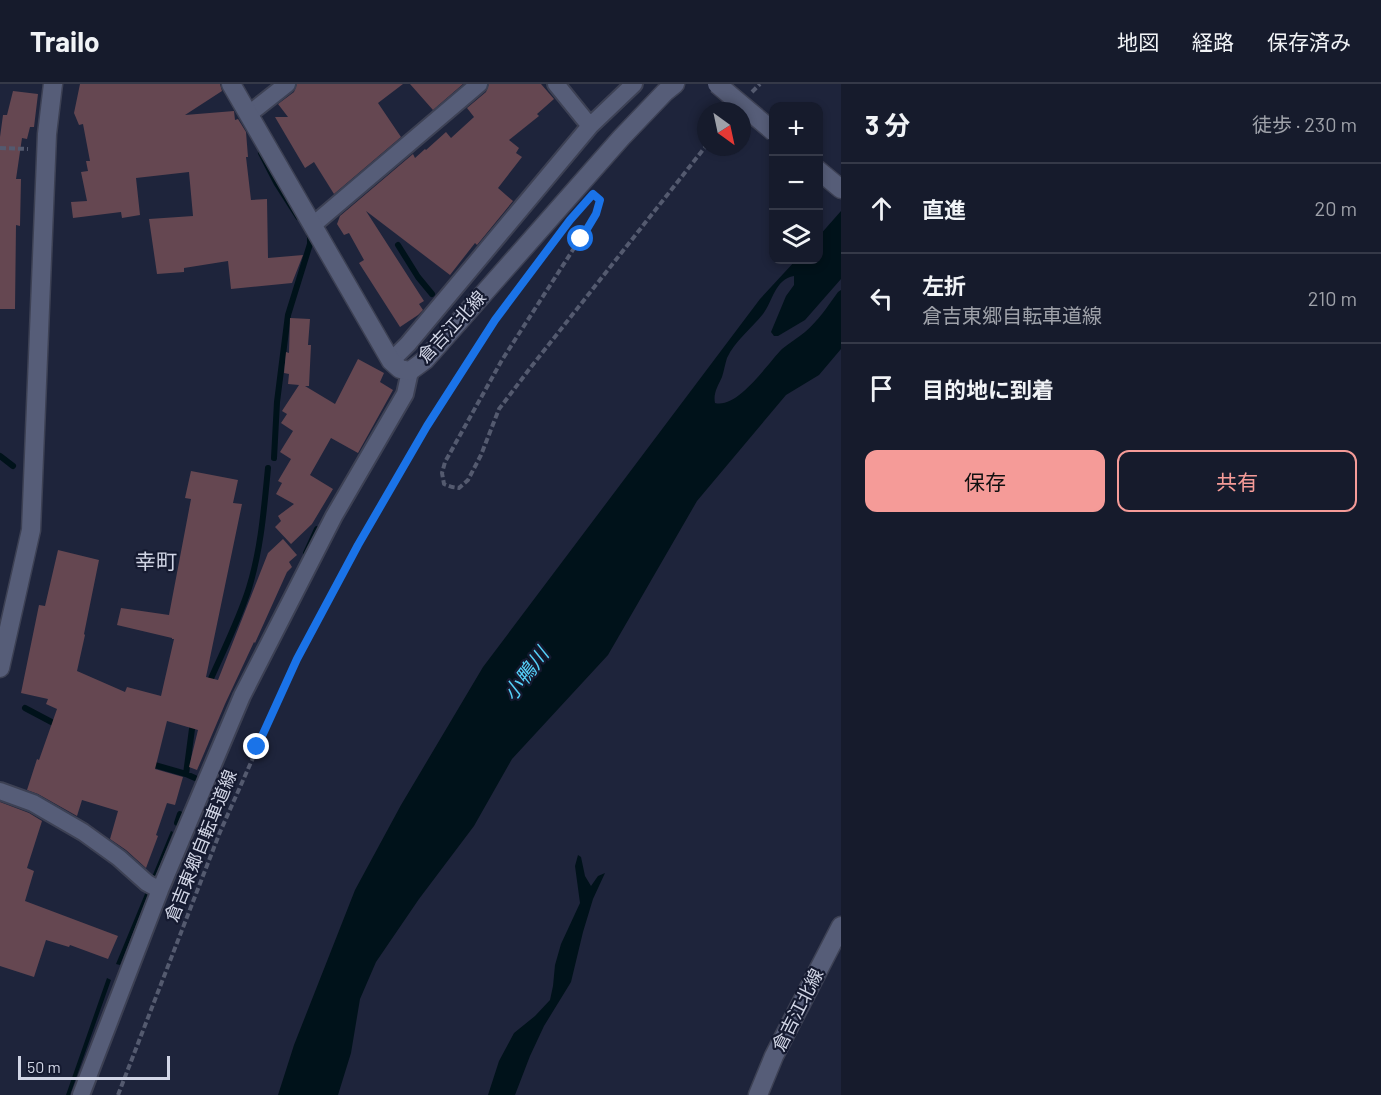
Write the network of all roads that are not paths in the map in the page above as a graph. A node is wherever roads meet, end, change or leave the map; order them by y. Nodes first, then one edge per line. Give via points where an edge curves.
1 (53, 84) edge
2 (231, 84) edge
3 (287, 84) edge
4 (479, 84) edge
5 (556, 84) edge
6 (634, 84) edge
7 (675, 84) edge
8 (717, 84) edge
9 (249, 114) junction
10 (591, 126) junction
11 (769, 128) edge
12 (823, 173) edge
13 (841, 189) edge
14 (313, 225) junction
15 (391, 361) junction
16 (410, 371) junction
17 (0, 668) edge
18 (0, 791) edge
19 (160, 890) junction
20 (841, 926) edge
21 (81, 1095) edge
22 (758, 1095) edge

1 - 17 main road via 47,134 32,530
2 - 9 main road, 倉吉江北線
3 - 9 street
4 - 14 street
5 - 10 street
6 - 10 street
7 - 16 main road, 倉吉江北線 via 621,138 425,360
8 - 11 main road, bridge
9 - 14 main road, 倉吉江北線
10 - 15 street
12 - 13 main road
14 - 15 main road, 倉吉江北線
15 - 16 main road, 倉吉江北線
16 - 19 street via 405,394 334,516 242,696
18 - 19 street via 33,803 83,832
19 - 21 street
20 - 22 main road, 倉吉江北線

